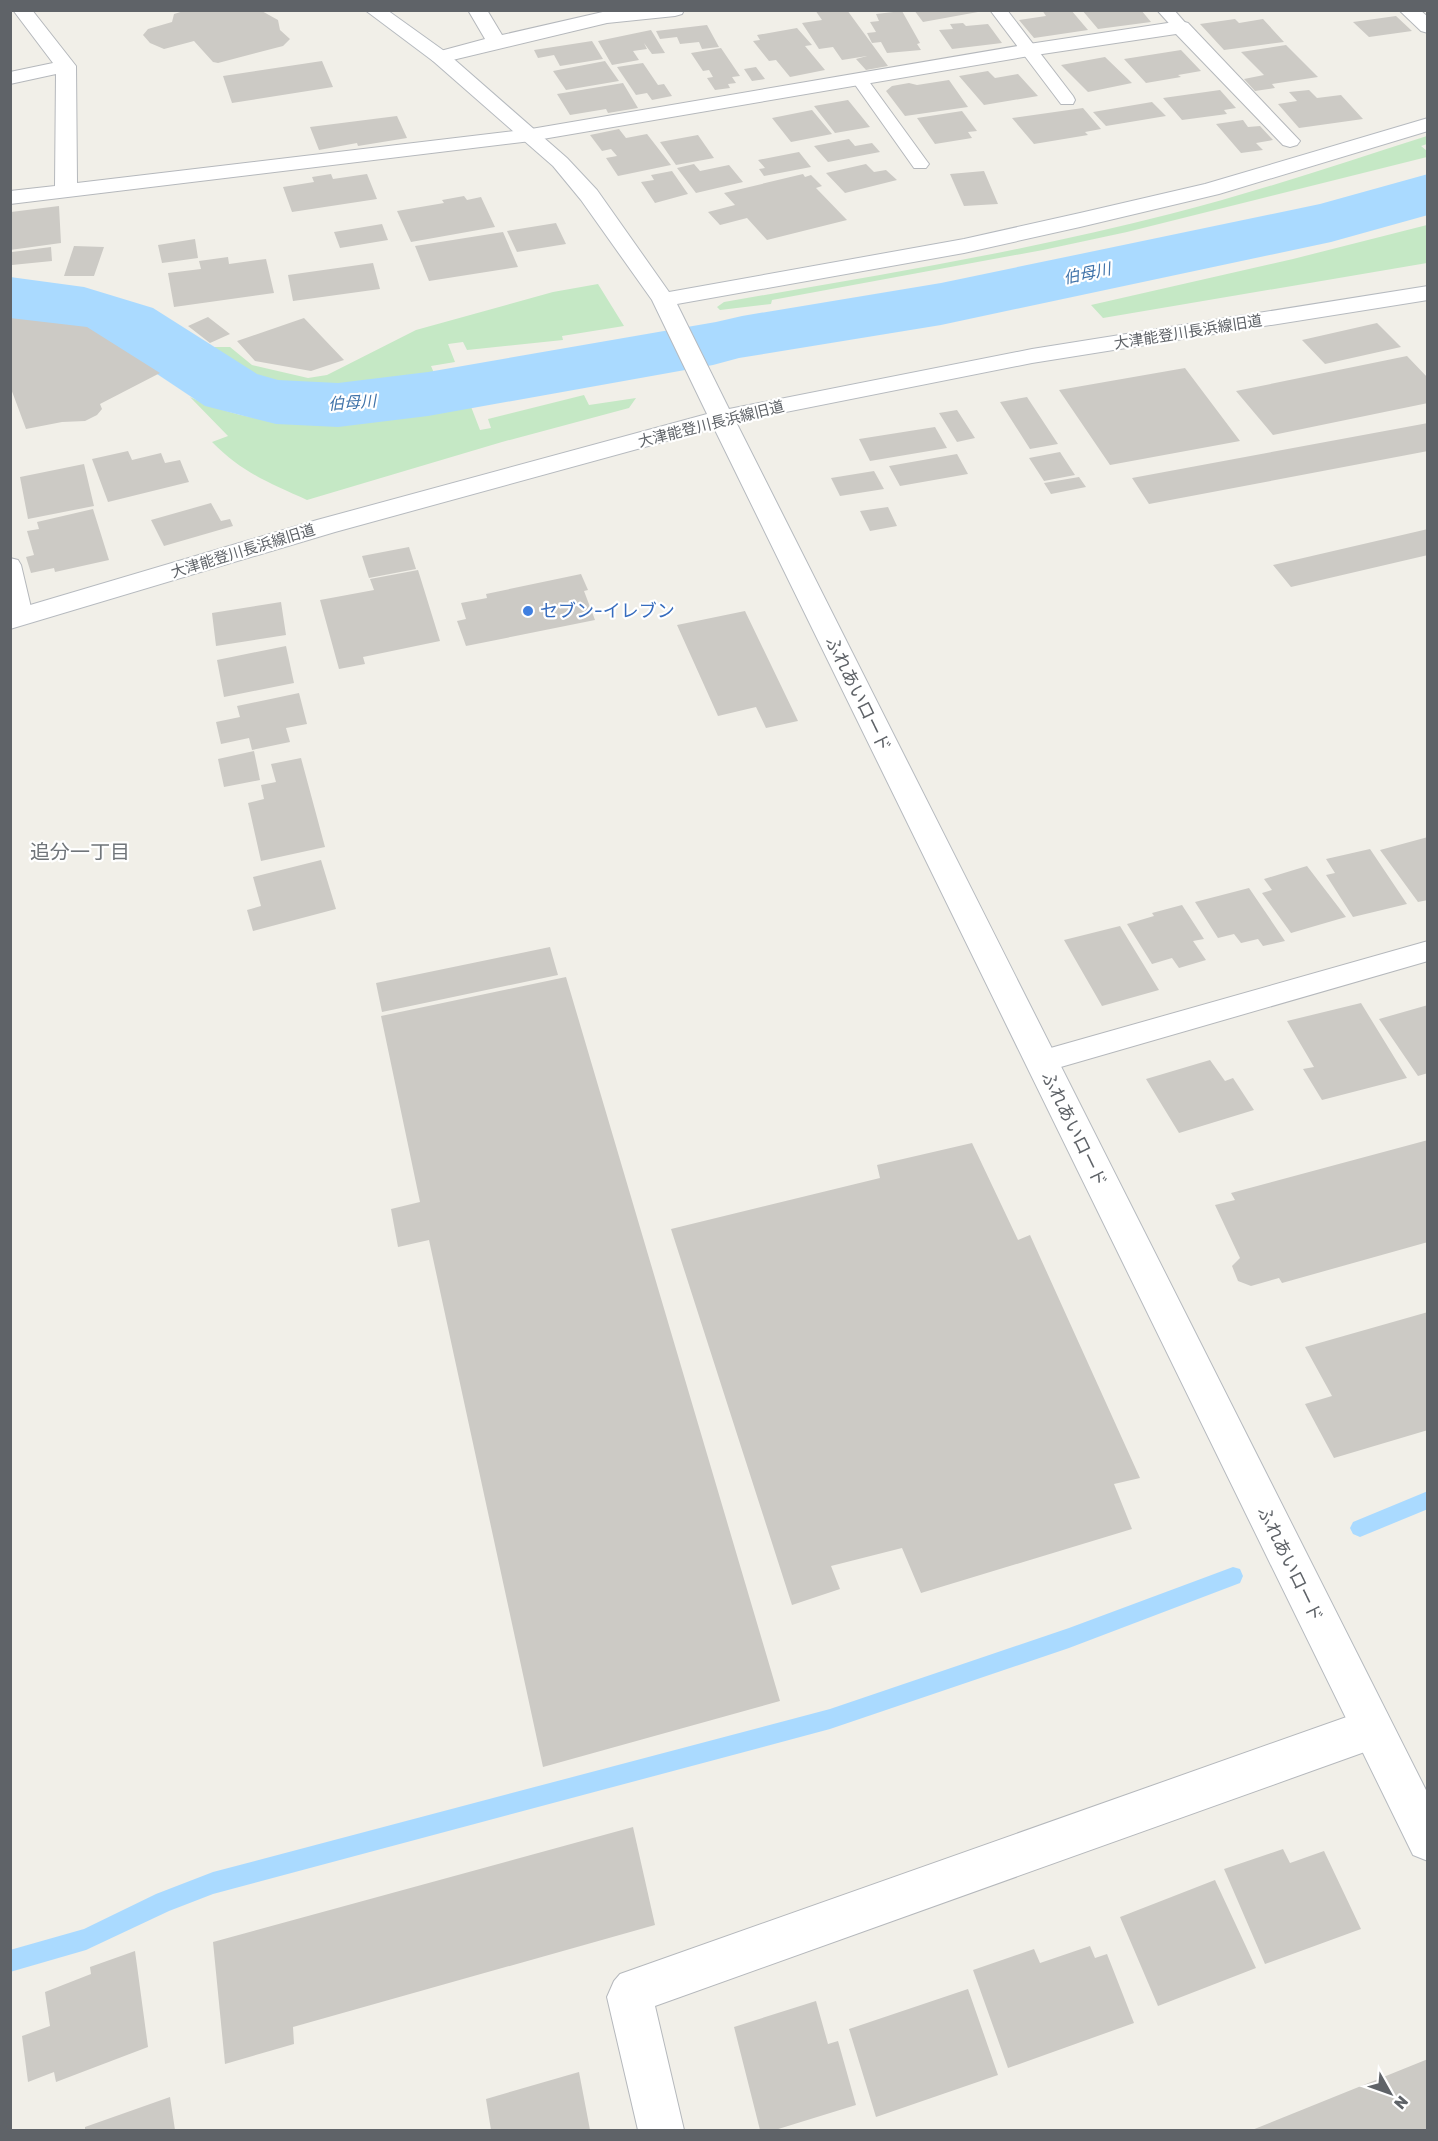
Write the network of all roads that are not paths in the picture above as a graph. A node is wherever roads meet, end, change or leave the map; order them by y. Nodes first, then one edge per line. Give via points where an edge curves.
1 (22, 10) edge
2 (374, 10) edge
3 (477, 10) edge
4 (675, 10) edge
5 (998, 10) edge
6 (1166, 10) edge
7 (1408, 10) edge
8 (1181, 27) junction
9 (1428, 27) edge
10 (496, 42) junction
11 (1029, 50) junction
12 (440, 57) junction
13 (66, 66) junction
14 (10, 78) edge
15 (859, 79) junction
16 (1067, 100) dead end
17 (1428, 124) edge
18 (531, 135) junction
19 (1290, 141) dead end
20 (921, 165) dead end
21 (66, 192) junction
22 (10, 198) edge
23 (1428, 293) edge
24 (666, 307) junction
25 (721, 418) junction
26 (10, 565) edge
27 (16, 618) edge
28 (1428, 951) edge
29 (1041, 1062) junction
30 (1372, 1729) junction
31 (1428, 1840) edge
32 (662, 2130) edge

1 - 13 street
2 - 12 street, ふれあいロード
3 - 10 street
4 - 10 street via 607,17
5 - 11 lane
6 - 8 lane
7 - 9 street
8 - 11 street
8 - 19 street
10 - 12 street
11 - 15 street
11 - 16 lane
12 - 18 street, ふれあいロード
13 - 14 street
13 - 21 street
15 - 18 street
15 - 20 lane
17 - 24 street via 1211,189 964,246
18 - 21 street
18 - 24 street, ふれあいロード via 589,195
21 - 22 street
23 - 25 street, 大津能登川長浜線旧道 via 1032,356
24 - 25 street, ふれあいロード
25 - 27 street, 大津能登川長浜線旧道 via 326,526
25 - 29 street, ふれあいロード
26 - 27 lane
28 - 29 lane
29 - 30 street, ふれあいロード
30 - 31 street, ふれあいロード
30 - 32 street via 636,1990 630,1997

